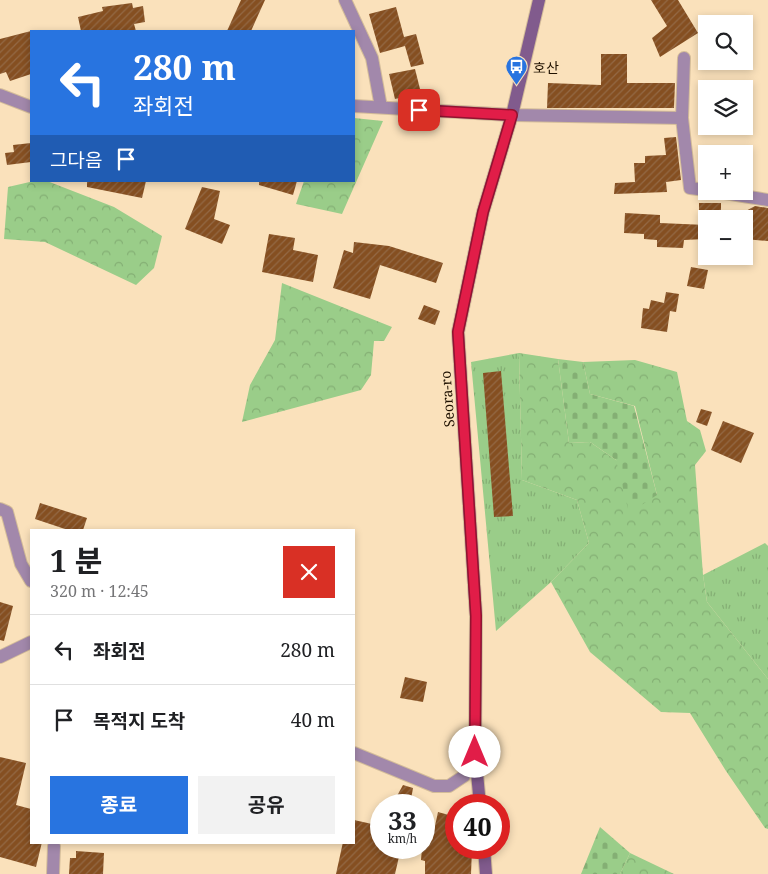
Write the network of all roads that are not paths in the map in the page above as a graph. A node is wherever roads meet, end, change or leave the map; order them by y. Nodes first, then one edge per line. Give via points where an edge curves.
1 (345, 0) edge
2 (539, 0) edge
3 (684, 58) dead end
4 (0, 95) edge
5 (355, 106) edge
6 (30, 107) edge
7 (382, 108) junction
8 (512, 115) junction
9 (682, 118) junction
10 (698, 189) edge
11 (753, 198) edge
12 (768, 200) edge
13 (0, 509) edge
14 (30, 579) edge
15 (30, 642) edge
16 (0, 657) edge
17 (475, 752) junction
18 (355, 753) edge
19 (479, 794) edge
20 (54, 846) dead end
21 (485, 859) edge
22 (53, 874) edge
23 (486, 874) edge

1 - 7 street via 372,58
2 - 8 street, Seora-ro
3 - 9 street
4 - 6 street
5 - 7 street
7 - 8 street
8 - 9 street
8 - 17 street, Seora-ro via 483,212 458,332 476,616
9 - 10 street via 690,188
11 - 12 street
13 - 14 street via 7,512 21,564
15 - 16 street
17 - 18 street via 464,776 449,786 434,786
17 - 19 street, Seora-ro
20 - 22 street
21 - 23 street

